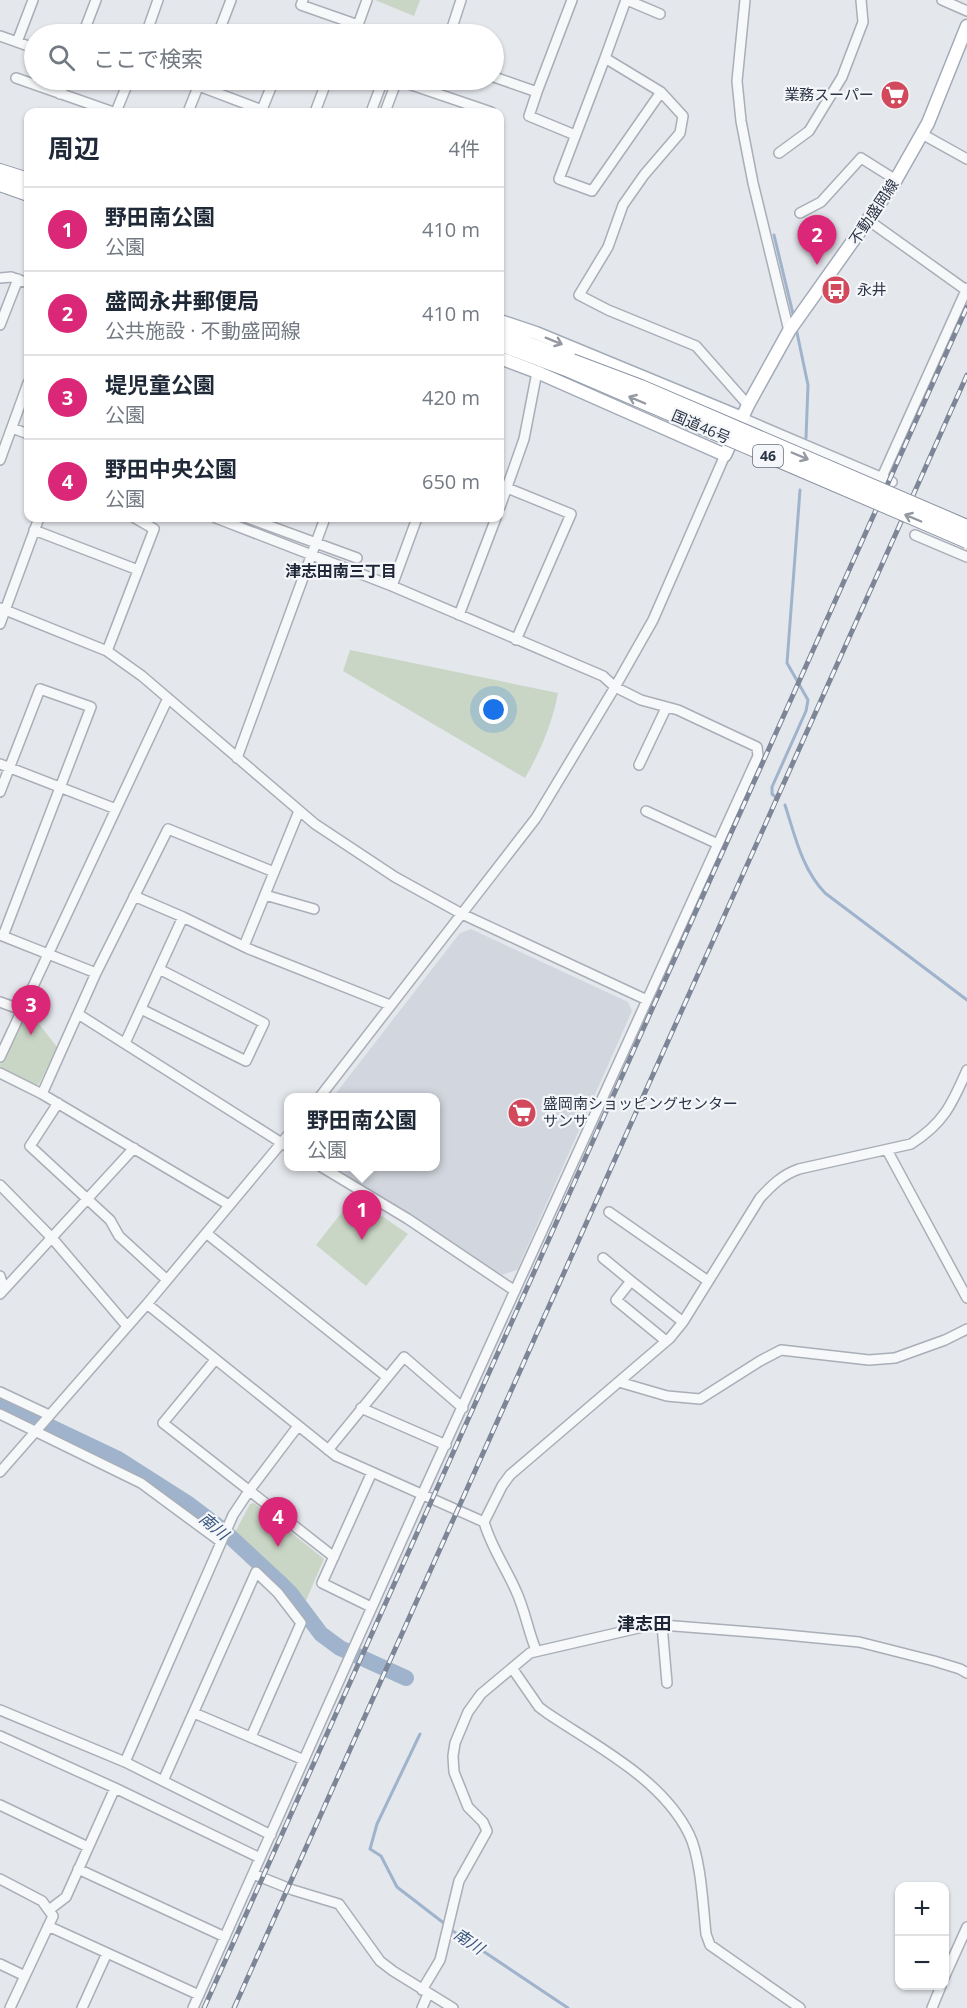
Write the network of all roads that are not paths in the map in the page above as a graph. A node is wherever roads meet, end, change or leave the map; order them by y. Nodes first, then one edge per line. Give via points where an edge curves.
1 (33, 0) edge
2 (96, 0) edge
3 (158, 0) edge
4 (231, 0) edge
5 (303, 0) edge
6 (368, 0) edge
7 (461, 0) edge
8 (572, 0) edge
9 (627, 0) edge
10 (745, 0) edge
11 (861, 0) edge
12 (942, 0) edge
13 (967, 11) edge
14 (660, 14) dead end
15 (87, 24) edge
16 (150, 24) edge
17 (222, 24) edge
18 (355, 24) edge
19 (358, 24) edge
20 (453, 24) edge
21 (967, 26) edge
22 (0, 36) edge
23 (17, 42) junction
24 (24, 44) edge
25 (605, 58) junction
26 (16, 78) dead end
27 (504, 80) edge
28 (24, 81) edge
29 (49, 90) edge
30 (62, 90) edge
31 (124, 90) edge
32 (197, 90) edge
33 (217, 90) edge
34 (270, 90) edge
35 (323, 90) edge
36 (379, 90) edge
37 (394, 90) edge
38 (427, 90) edge
39 (537, 92) junction
40 (661, 92) junction
41 (60, 94) junction
42 (102, 108) edge
43 (116, 108) edge
44 (190, 108) edge
45 (256, 108) edge
46 (263, 108) edge
47 (316, 108) edge
48 (372, 108) edge
49 (387, 108) edge
50 (480, 108) edge
51 (922, 134) junction
52 (575, 135) junction
53 (779, 153) dead end
54 (967, 159) edge
55 (0, 171) edge
56 (24, 179) edge
57 (896, 180) junction
58 (0, 184) edge
59 (24, 193) edge
60 (800, 213) dead end
61 (868, 220) junction
62 (0, 278) edge
63 (18, 279) junction
64 (24, 281) edge
65 (966, 289) edge
66 (504, 322) edge
67 (0, 325) edge
68 (790, 329) junction
69 (504, 335) edge
70 (504, 345) edge
71 (504, 360) edge
72 (570, 365) junction
73 (537, 372) junction
74 (24, 394) edge
75 (748, 405) junction
76 (741, 418) junction
77 (12, 428) junction
78 (24, 432) edge
79 (725, 455) junction
80 (0, 460) edge
81 (882, 477) junction
82 (892, 482) dead end
83 (504, 485) edge
84 (504, 487) edge
85 (37, 522) edge
86 (142, 522) edge
87 (228, 522) edge
88 (276, 522) edge
89 (324, 522) edge
90 (416, 522) edge
91 (494, 522) edge
92 (967, 527) edge
93 (34, 530) junction
94 (915, 535) dead end
95 (967, 541) edge
96 (316, 543) junction
97 (311, 554) junction
98 (967, 557) edge
99 (357, 558) dead end
100 (138, 570) junction
101 (392, 586) junction
102 (3, 609) edge
103 (459, 615) junction
104 (0, 624) edge
105 (516, 640) junction
106 (107, 651) junction
107 (615, 687) junction
108 (168, 698) junction
109 (666, 708) junction
110 (237, 758) junction
111 (639, 765) dead end
112 (5, 766) edge
113 (61, 787) junction
114 (0, 792) edge
115 (116, 809) junction
116 (299, 811) junction
117 (646, 812) dead end
118 (718, 844) junction
119 (274, 873) junction
120 (265, 895) junction
121 (134, 896) junction
122 (314, 909) dead end
123 (462, 914) junction
124 (183, 917) junction
125 (2, 936) edge
126 (244, 946) junction
127 (48, 954) junction
128 (159, 969) junction
129 (96, 973) junction
130 (647, 1000) junction
131 (0, 1002) edge
132 (390, 1005) junction
133 (141, 1009) junction
134 (22, 1010) junction
135 (78, 1014) junction
136 (125, 1043) junction
137 (0, 1057) edge
138 (967, 1070) edge
139 (0, 1073) edge
140 (323, 1093) edge
141 (42, 1094) junction
142 (58, 1103) junction
143 (284, 1141) edge
144 (284, 1144) edge
145 (134, 1148) junction
146 (887, 1150) junction
147 (327, 1171) edge
148 (0, 1185) edge
149 (86, 1198) junction
150 (228, 1205) junction
151 (609, 1212) dead end
152 (206, 1233) junction
153 (52, 1238) junction
154 (603, 1258) dead end
155 (0, 1276) edge
156 (167, 1280) junction
157 (631, 1281) junction
158 (708, 1281) junction
159 (2, 1291) edge
160 (515, 1291) junction
161 (967, 1298) edge
162 (147, 1304) junction
163 (683, 1322) junction
164 (127, 1326) junction
165 (967, 1329) edge
166 (666, 1341) junction
167 (215, 1360) junction
168 (387, 1377) junction
169 (619, 1382) junction
170 (0, 1392) edge
171 (361, 1408) junction
172 (463, 1408) junction
173 (0, 1414) edge
174 (49, 1415) junction
175 (298, 1426) junction
176 (34, 1431) junction
177 (446, 1445) junction
178 (327, 1450) junction
179 (0, 1472) edge
180 (372, 1472) junction
181 (249, 1491) junction
182 (422, 1495) junction
183 (484, 1522) junction
184 (221, 1542) junction
185 (334, 1557) junction
186 (371, 1607) junction
187 (662, 1625) junction
188 (536, 1650) junction
189 (512, 1668) junction
190 (967, 1673) edge
191 (667, 1683) dead end
192 (0, 1710) edge
193 (194, 1713) junction
194 (0, 1736) edge
195 (251, 1737) junction
196 (304, 1760) junction
197 (125, 1762) junction
198 (163, 1781) junction
199 (115, 1788) junction
200 (0, 1805) edge
201 (271, 1835) junction
202 (87, 1847) junction
203 (260, 1858) junction
204 (78, 1869) junction
205 (253, 1874) junction
206 (0, 1879) edge
207 (49, 1910) junction
208 (48, 1926) junction
209 (967, 1927) edge
210 (225, 1937) junction
211 (107, 1953) junction
212 (0, 1965) edge
213 (949, 1969) edge
214 (25, 1976) junction
215 (939, 1990) edge
216 (425, 1992) junction
217 (199, 1995) junction
218 (10, 2008) edge
219 (82, 2008) edge
220 (193, 2008) edge
221 (422, 2008) edge
222 (453, 2008) edge
223 (800, 2008) edge
224 (932, 2008) edge

1 - 23 street
2 - 15 street
3 - 16 street
4 - 17 street
5 - 18 street via 302,5
6 - 19 street
7 - 20 street
8 - 39 street
9 - 14 street
9 - 25 street
10 - 68 street via 737,81 741,121
11 - 53 street via 863,22 842,77 809,131
12 - 13 street
21 - 51 main road, 不動盛岡線
22 - 23 street
23 - 24 street
25 - 40 street
25 - 52 street
26 - 28 street
27 - 39 street
29 - 41 street
30 - 41 street
31 - 43 street
32 - 44 street
33 - 45 street
34 - 46 street
35 - 47 street
36 - 48 street
37 - 49 street
38 - 50 street
39 - 52 street via 529,116
40 - 52 street via 592,191 559,178
40 - 75 street via 683,116 680,133 623,205 608,247 579,295 696,345
41 - 42 street
51 - 54 street
51 - 57 main road, 不動盛岡線
55 - 56 highway
57 - 60 street via 861,158 821,202
57 - 61 main road, 不動盛岡線
58 - 59 highway
61 - 65 street
61 - 68 main road, 不動盛岡線
62 - 63 street
63 - 64 street
63 - 67 street
65 - 81 street
66 -> 76 main road
68 - 75 main road, 不動盛岡線
69 - 72 highway, 国道46号 / 46
70 - 72 highway, 国道46号 / 46
71 - 73 main road
72 -> 92 highway, 国道46号 / 46, bridge via 641,387
95 -> 72 highway, 国道46号 / 46, bridge
73 - 79 main road
73 - 83 street via 524,439
74 - 77 street
75 - 76 main road, 不動盛岡線
76 - 79 main road, 不動盛岡線
76 - 81 street
77 - 78 street
77 - 80 street
79 - 107 street via 653,620
81 - 82 street
84 - 105 street via 571,514
85 - 93 street
86 - 100 street via 154,529
87 - 97 street
88 - 96 street
89 - 96 street
90 - 101 street
91 - 103 street
93 - 100 street
93 - 102 street
94 - 98 street
96 - 97 street
96 - 99 street
97 - 101 street
97 - 110 street
100 - 106 street
101 - 103 street
102 - 104 street
102 - 106 street
103 - 105 street
105 - 107 street via 603,676
106 - 108 street
107 - 109 street
107 - 123 street via 536,818
108 - 110 street
108 - 115 street
109 - 111 street
109 - 118 street via 757,747 758,756
110 - 116 street
112 - 113 street
112 - 113 street via 40,689 91,707
112 - 114 street
113 - 115 street
113 - 125 street
115 - 127 street
116 - 119 street
116 - 123 street via 395,877
117 - 118 street
118 - 130 street
119 - 120 street
119 - 121 street via 168,829
120 - 122 street
120 - 126 street
121 - 124 street
121 - 129 street
123 - 130 street
123 - 132 street
124 - 126 street
124 - 128 street
125 - 127 street
126 - 132 street
127 - 129 street
127 - 134 street
128 - 133 street
128 - 133 street via 264,1023 246,1061
129 - 135 street
130 - 160 street
131 - 134 street
132 - 140 street
133 - 136 street
134 - 137 street
135 - 136 street
135 - 141 street
136 - 143 street
138 - 146 street via 942,1119 911,1143
139 - 141 street
141 - 142 street
142 - 145 street
142 - 149 street via 30,1146
144 - 150 street
145 - 149 street
145 - 150 street
146 - 158 street via 786,1174 760,1198
146 - 161 street
147 - 160 street via 408,1219
148 - 153 street
149 - 153 street
149 - 156 street via 110,1220 119,1236
150 - 152 street
151 - 158 street
152 - 156 street
152 - 168 street
153 - 159 street
153 - 164 street
154 - 157 street
155 - 159 street
156 - 162 street
157 - 163 street
157 - 166 street via 616,1300
158 - 163 street
160 - 172 street
162 - 164 street
162 - 167 street
163 - 166 street
164 - 174 street
165 - 169 street via 895,1358 869,1360 781,1350 700,1398 667,1396
166 - 169 street
167 - 175 street
167 - 181 street via 163,1424
168 - 171 street
168 - 172 street via 404,1357
169 - 183 street via 510,1475
170 - 174 street
171 - 177 street
171 - 178 street
172 - 177 street
173 - 176 street
174 - 176 street
175 - 178 street
175 - 181 street
176 - 179 street
176 - 184 street via 141,1483
177 - 182 street
178 - 180 street
180 - 182 street
180 - 185 street
181 - 184 street
181 - 185 street
182 - 183 street
182 - 186 street
183 - 188 street via 489,1540 517,1593
184 - 197 street
185 - 186 street via 322,1583
186 - 196 street
187 - 188 street
187 - 190 street via 859,1642
187 - 191 street
188 - 189 street
189 - 216 street via 481,1694 468,1712 455,1743 454,1772 468,1807 487,1831 459,1881 440,1960
189 - 223 street via 539,1707 658,1791 690,1835 710,1945
192 - 197 street
193 - 195 street
193 - 195 street via 256,1572 301,1623
193 - 198 street
194 - 199 street
195 - 196 street
196 - 201 street
197 - 198 street
198 - 201 street
199 - 202 street
199 - 203 street
200 - 202 street
201 - 203 street
202 - 204 street
203 - 205 street
204 - 207 street via 66,1897
204 - 210 street
205 - 210 street
205 - 216 street via 339,1904 380,1961
206 - 207 street via 42,1901
207 - 208 street via 53,1916
208 - 211 street
208 - 214 street
209 - 213 street
210 - 217 street
211 - 217 street
211 - 219 street
212 - 214 street
214 - 218 street
215 - 224 street
216 - 221 street
216 - 222 street
217 - 220 street

